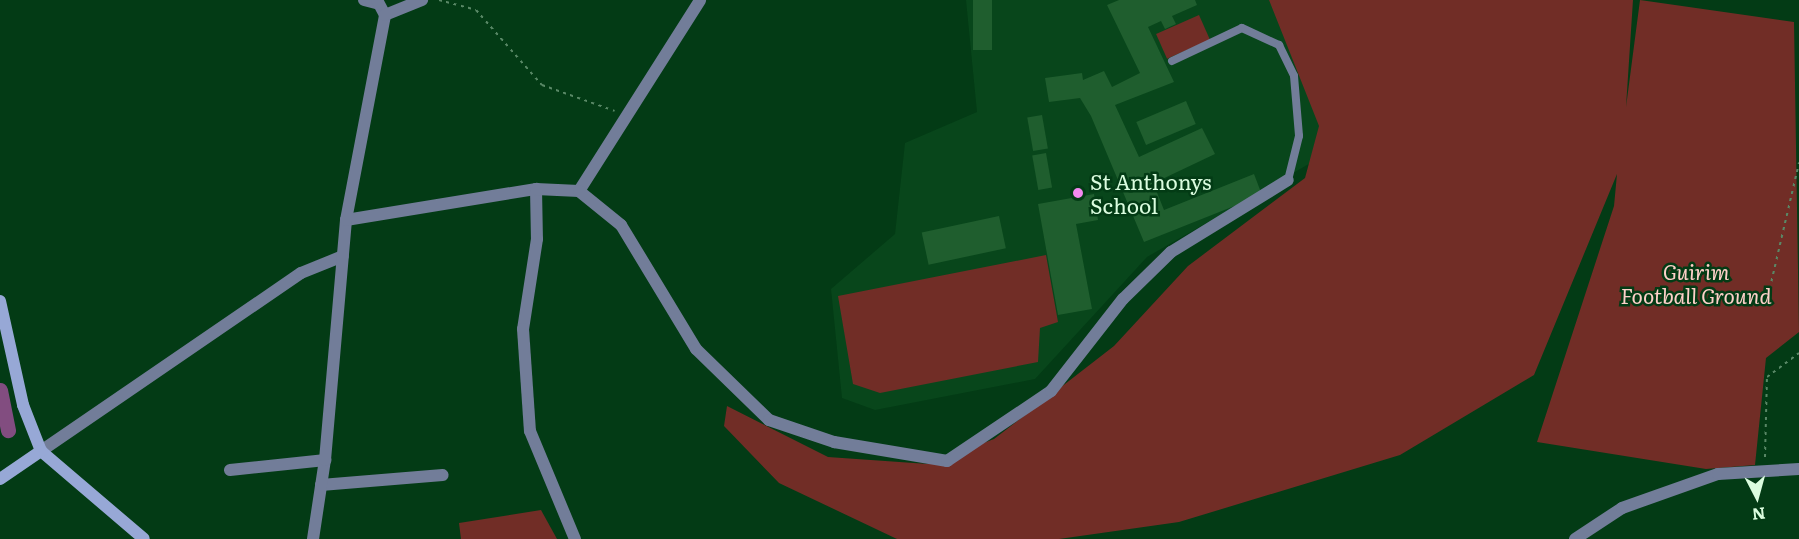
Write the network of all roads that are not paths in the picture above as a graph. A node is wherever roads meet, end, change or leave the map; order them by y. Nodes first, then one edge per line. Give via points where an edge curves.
1 (422, 0) edge
2 (700, 0) edge
3 (372, 1) edge
4 (385, 15) junction
5 (1172, 61) dead end
6 (1288, 180) joint
7 (536, 189) junction
8 (579, 191) junction
9 (346, 220) junction
10 (343, 256) junction
11 (0, 301) edge
12 (41, 451) junction
13 (325, 460) junction
14 (1799, 469) edge
15 (230, 470) dead end
16 (442, 475) dead end
17 (0, 479) edge
18 (321, 486) junction
19 (144, 539) edge
20 (313, 539) edge
21 (575, 539) edge
22 (1575, 539) edge

1 - 4 street
2 - 8 street
3 - 4 street
4 - 9 street
5 - 6 lane via 1242,28 1279,45 1294,76 1299,136
6 - 8 street via 1171,252 1123,299 1051,391 947,461 834,442 769,420 696,349 621,225
7 - 8 street
7 - 9 street
7 - 21 street via 537,239 523,329 530,431
9 - 10 street
10 - 12 street via 301,273
10 - 13 street
11 - 12 street via 23,405
12 - 17 street
12 - 19 street
13 - 15 street
13 - 18 street
14 - 22 street via 1718,474 1622,508
16 - 18 street
18 - 20 street

